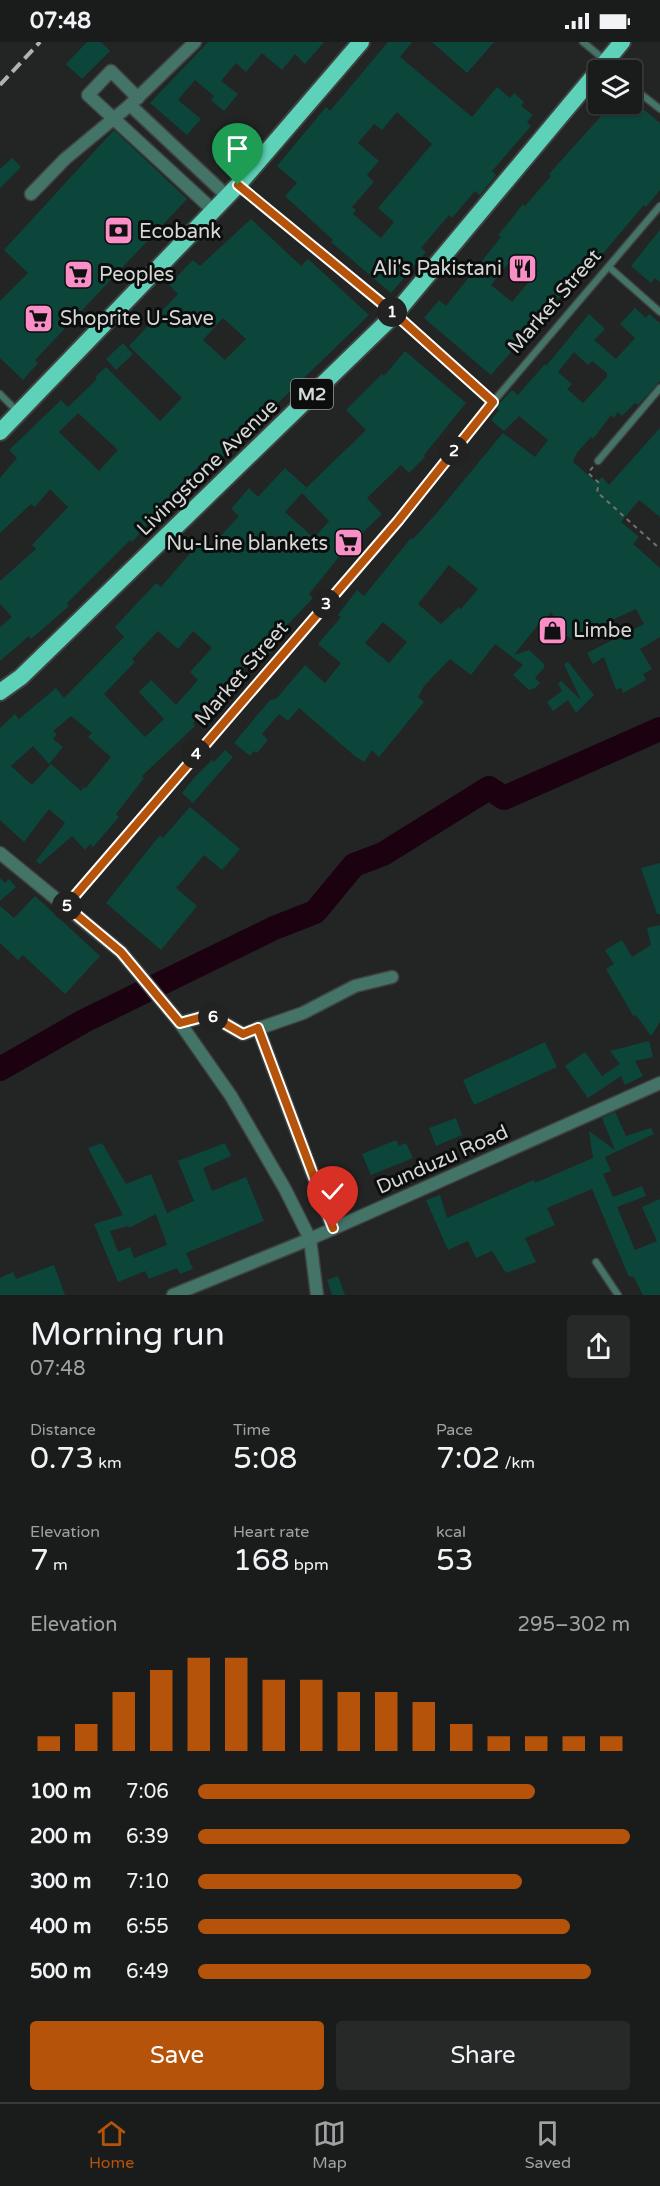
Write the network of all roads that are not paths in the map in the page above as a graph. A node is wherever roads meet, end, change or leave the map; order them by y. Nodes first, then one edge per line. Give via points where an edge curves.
1 (195, 42) edge
2 (361, 42) edge
3 (583, 42) edge
4 (622, 42) edge
5 (597, 60) edge
6 (609, 60) edge
7 (588, 86) edge
8 (642, 95) edge
9 (134, 102) junction
10 (660, 109) edge
11 (113, 119) junction
12 (174, 146) junction
13 (159, 162) junction
14 (233, 191) junction
15 (31, 194) dead end
16 (660, 207) edge
17 (214, 211) junction
18 (609, 267) junction
19 (660, 312) edge
20 (395, 314) junction
21 (660, 388) edge
22 (0, 394) edge
23 (493, 402) junction
24 (17, 411) junction
25 (0, 432) edge
26 (598, 461) road end
27 (0, 692) edge
28 (0, 853) edge
29 (66, 906) junction
30 (392, 977) dead end
31 (180, 1023) junction
32 (258, 1028) junction
33 (660, 1083) edge
34 (333, 1228) junction
35 (310, 1239) junction
36 (596, 1262) dead end
37 (173, 1295) edge
38 (317, 1295) edge
39 (618, 1295) edge

1 - 9 street
2 - 14 highway
3 - 5 lane
4 - 6 highway, Livingstone Avenue / M2
7 - 20 highway, Livingstone Avenue / M2
8 - 10 lane
9 - 11 street
9 - 11 street via 111,71 88,95
9 - 12 street
11 - 13 street
11 - 15 street
12 - 13 street
12 - 14 street
13 - 17 street
14 - 17 highway
14 - 20 lane
16 - 18 lane, Market Street
17 - 24 highway
18 - 19 lane
18 - 23 lane, Market Street
20 - 23 lane
20 - 27 highway, Livingstone Avenue / M2 via 21,677
21 - 26 lane
22 - 24 lane
23 - 29 lane, Market Street via 398,521
24 - 25 highway
28 - 29 street
29 - 31 street via 121,952
30 - 32 street via 355,986 303,1013
31 - 32 street via 210,1015 243,1034
31 - 35 street via 231,1096
32 - 34 street
33 - 34 street, Dunduzu Road
34 - 35 street, Dunduzu Road
35 - 37 street, Dunduzu Road
35 - 38 street
36 - 39 lane

